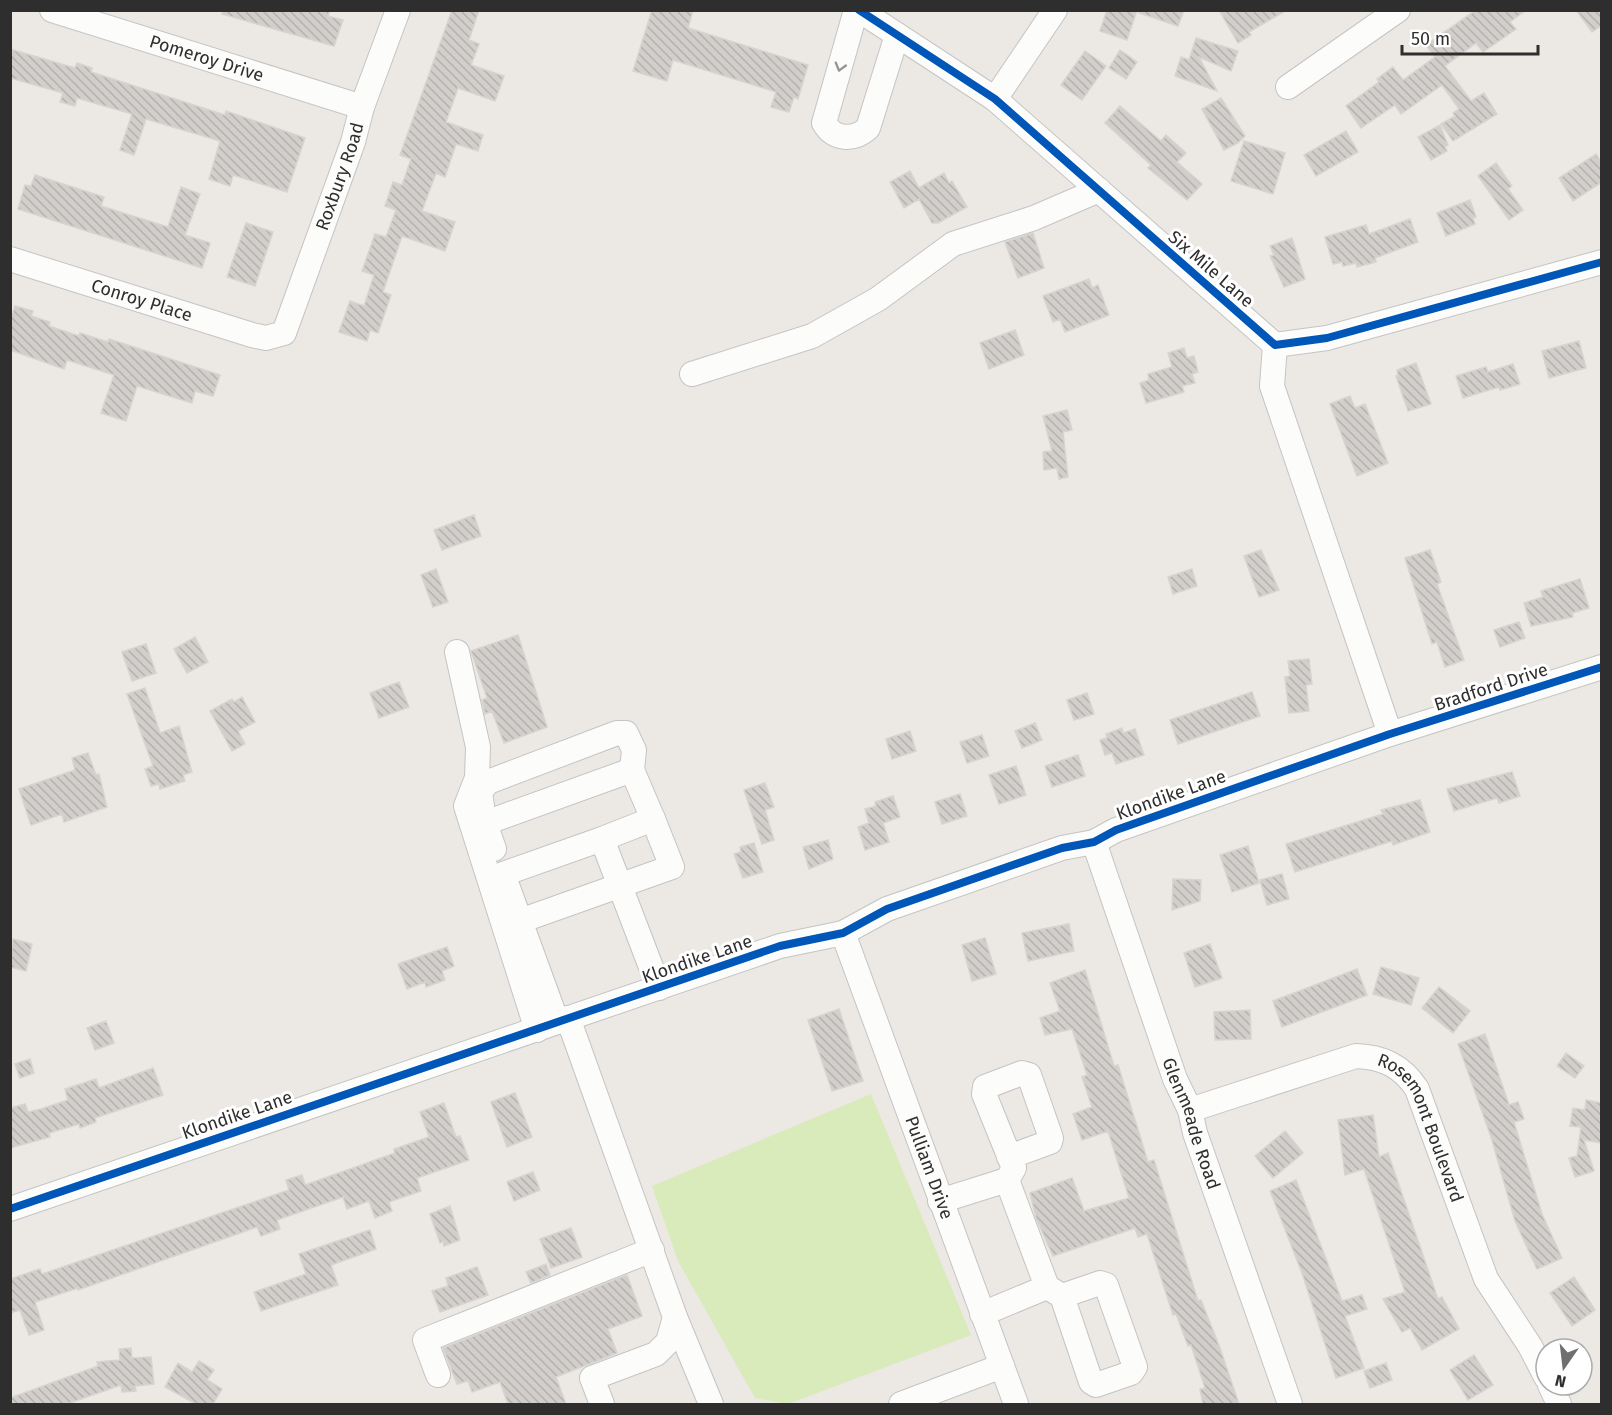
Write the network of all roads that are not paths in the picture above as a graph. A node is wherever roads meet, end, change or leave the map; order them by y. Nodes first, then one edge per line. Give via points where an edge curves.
1 (52, 10) edge
2 (398, 10) edge
3 (858, 10) edge
4 (1055, 10) edge
5 (1398, 10) edge
6 (897, 35) junction
7 (1288, 87) dead end
8 (995, 99) junction
9 (362, 108) junction
10 (1099, 190) junction
11 (10, 259) edge
12 (1602, 262) edge
13 (274, 337) joint
14 (1275, 345) junction
15 (692, 374) dead end
16 (457, 652) dead end
17 (1602, 667) edge
18 (1390, 734) junction
19 (632, 770) junction
20 (653, 819) junction
21 (485, 823) junction
22 (602, 839) junction
23 (1094, 842) junction
24 (503, 874) junction
25 (621, 888) junction
26 (520, 921) junction
27 (843, 933) junction
28 (659, 988) junction
29 (554, 1023) junction
30 (1190, 1110) junction
31 (940, 1202) junction
32 (10, 1209) edge
33 (652, 1250) junction
34 (982, 1314) junction
35 (675, 1317) junction
36 (1534, 1354) edge
37 (1002, 1366) junction
38 (438, 1375) dead end
39 (602, 1404) edge
40 (711, 1404) edge
41 (901, 1404) edge
42 (1016, 1404) edge
43 (1290, 1404) edge

1 - 9 street, Pomeroy Drive
2 - 9 street, Roxbury Road
3 - 6 street, Six Mile Lane
3 -> 6 street via 824,123 836,135 855,137 868,128
4 - 8 street
5 - 7 street
6 - 8 street, Six Mile Lane
8 - 10 street, Six Mile Lane
9 - 13 street, Roxbury Road via 290,323 284,333
10 - 14 street, Six Mile Lane
10 - 15 street via 1034,218 953,244 878,299 812,336
11 - 13 street, Conroy Place via 252,335
12 - 14 street via 1327,338
14 - 18 street via 1272,386
16 - 29 street via 478,747 477,778 466,806
17 - 18 street, Bradford Drive
18 - 23 street, Klondike Lane via 1116,830
19 - 20 street
19 - 21 street
19 - 21 street via 634,750 626,733 617,733 488,782 480,792
20 - 22 street
20 - 25 street via 672,867
21 - 24 street
22 - 24 street
22 - 25 street
23 - 27 street, Klondike Lane via 1062,848 887,909
23 - 30 street, Glenmeade Road via 1175,1079
24 - 26 street
25 - 26 street
25 - 28 street
26 - 29 street
27 - 28 street, Klondike Lane via 780,946
27 - 31 street, Pulliam Drive
28 - 29 street, Klondike Lane
29 - 32 street, Klondike Lane
29 - 33 street
30 - 36 street, Rosemont Boulevard via 1356,1056 1371,1056 1401,1069 1417,1089 1486,1279
30 - 43 street, Glenmeade Road
31 - 34 street, Pulliam Drive
31 - 34 street via 1008,1168 1054,1291
33 - 35 street
33 - 38 street via 425,1340
34 - 37 street, Pulliam Drive
35 - 39 street via 668,1342 656,1354 592,1378
35 - 40 street
37 - 41 street
37 - 42 street, Pulliam Drive

